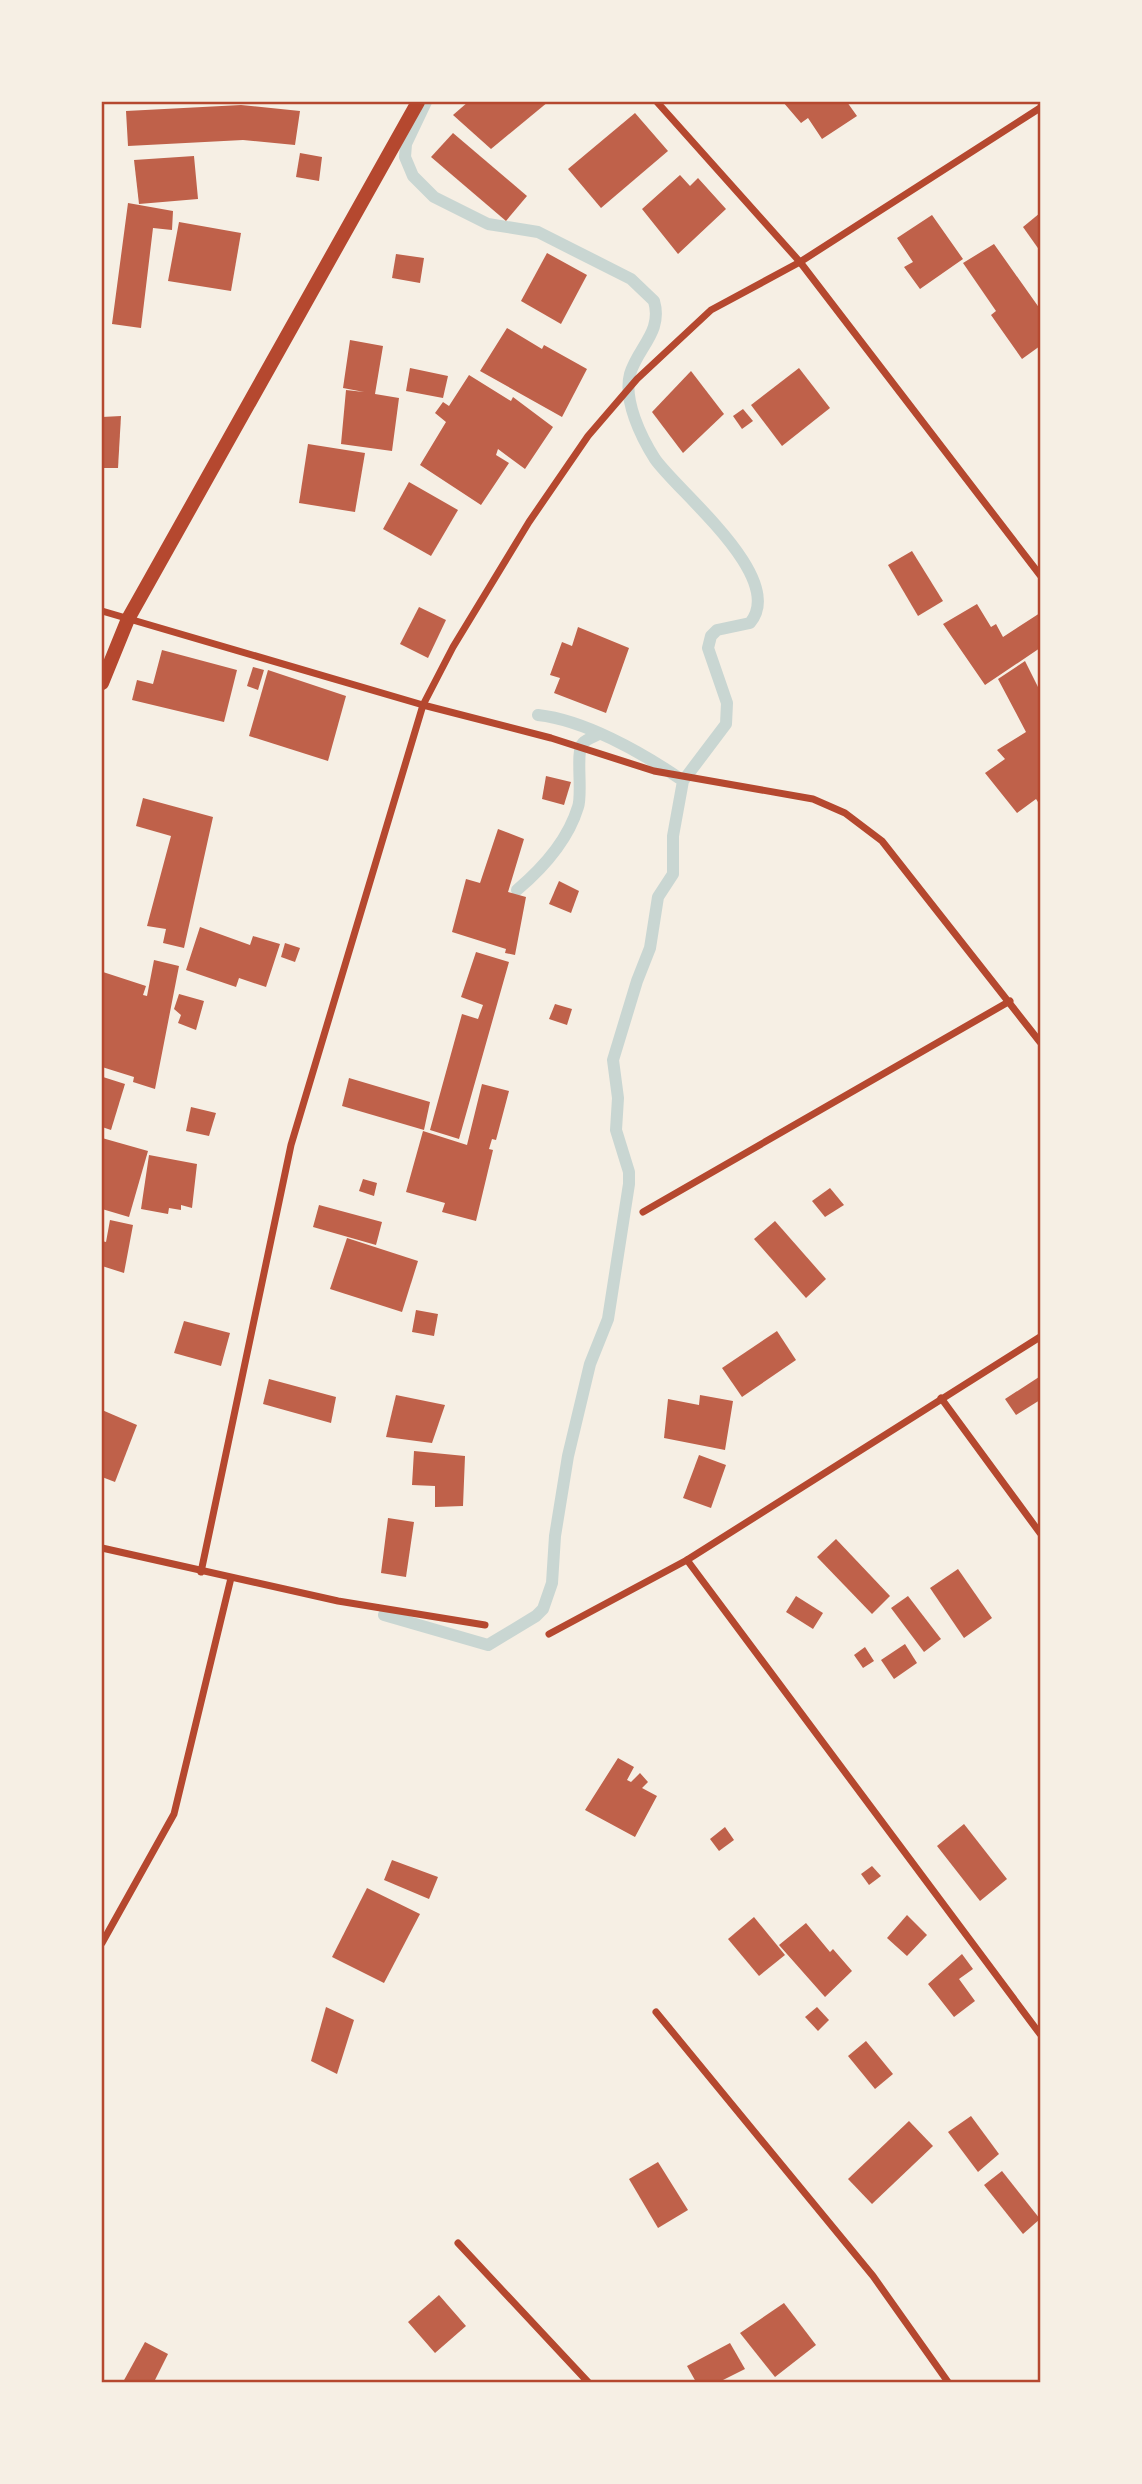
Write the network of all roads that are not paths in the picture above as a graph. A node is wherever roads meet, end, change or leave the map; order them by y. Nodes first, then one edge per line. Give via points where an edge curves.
1 (418, 102) edge
2 (657, 102) edge
3 (1041, 108) edge
4 (800, 262) junction
5 (1041, 575) edge
6 (102, 611) edge
7 (128, 619) junction
8 (102, 683) edge
9 (423, 705) junction
10 (1010, 1001) junction
11 (1041, 1042) edge
12 (643, 1212) dead end
13 (1041, 1337) edge
14 (941, 1398) junction
15 (1041, 1533) edge
16 (102, 1548) edge
17 (687, 1560) junction
18 (201, 1572) junction
19 (230, 1578) junction
20 (485, 1625) dead end
21 (549, 1634) dead end
22 (102, 1943) edge
23 (656, 2012) dead end
24 (1041, 2034) edge
25 (458, 2243) dead end
26 (588, 2382) edge
27 (948, 2382) edge

1 - 7 main road
2 - 4 street
3 - 4 street
4 - 5 street
4 - 9 street via 711,310 637,379 588,436 529,522
6 - 7 street
7 - 8 main road
7 - 9 street
9 - 10 street via 654,771 813,799 845,813 882,841
9 - 18 street via 291,1145
10 - 11 street
10 - 12 street
13 - 14 street
14 - 15 street
14 - 17 street
16 - 18 street
17 - 21 street
17 - 24 street
18 - 19 street
19 - 20 street
19 - 22 street via 174,1814
23 - 27 street via 873,2276
25 - 26 street

